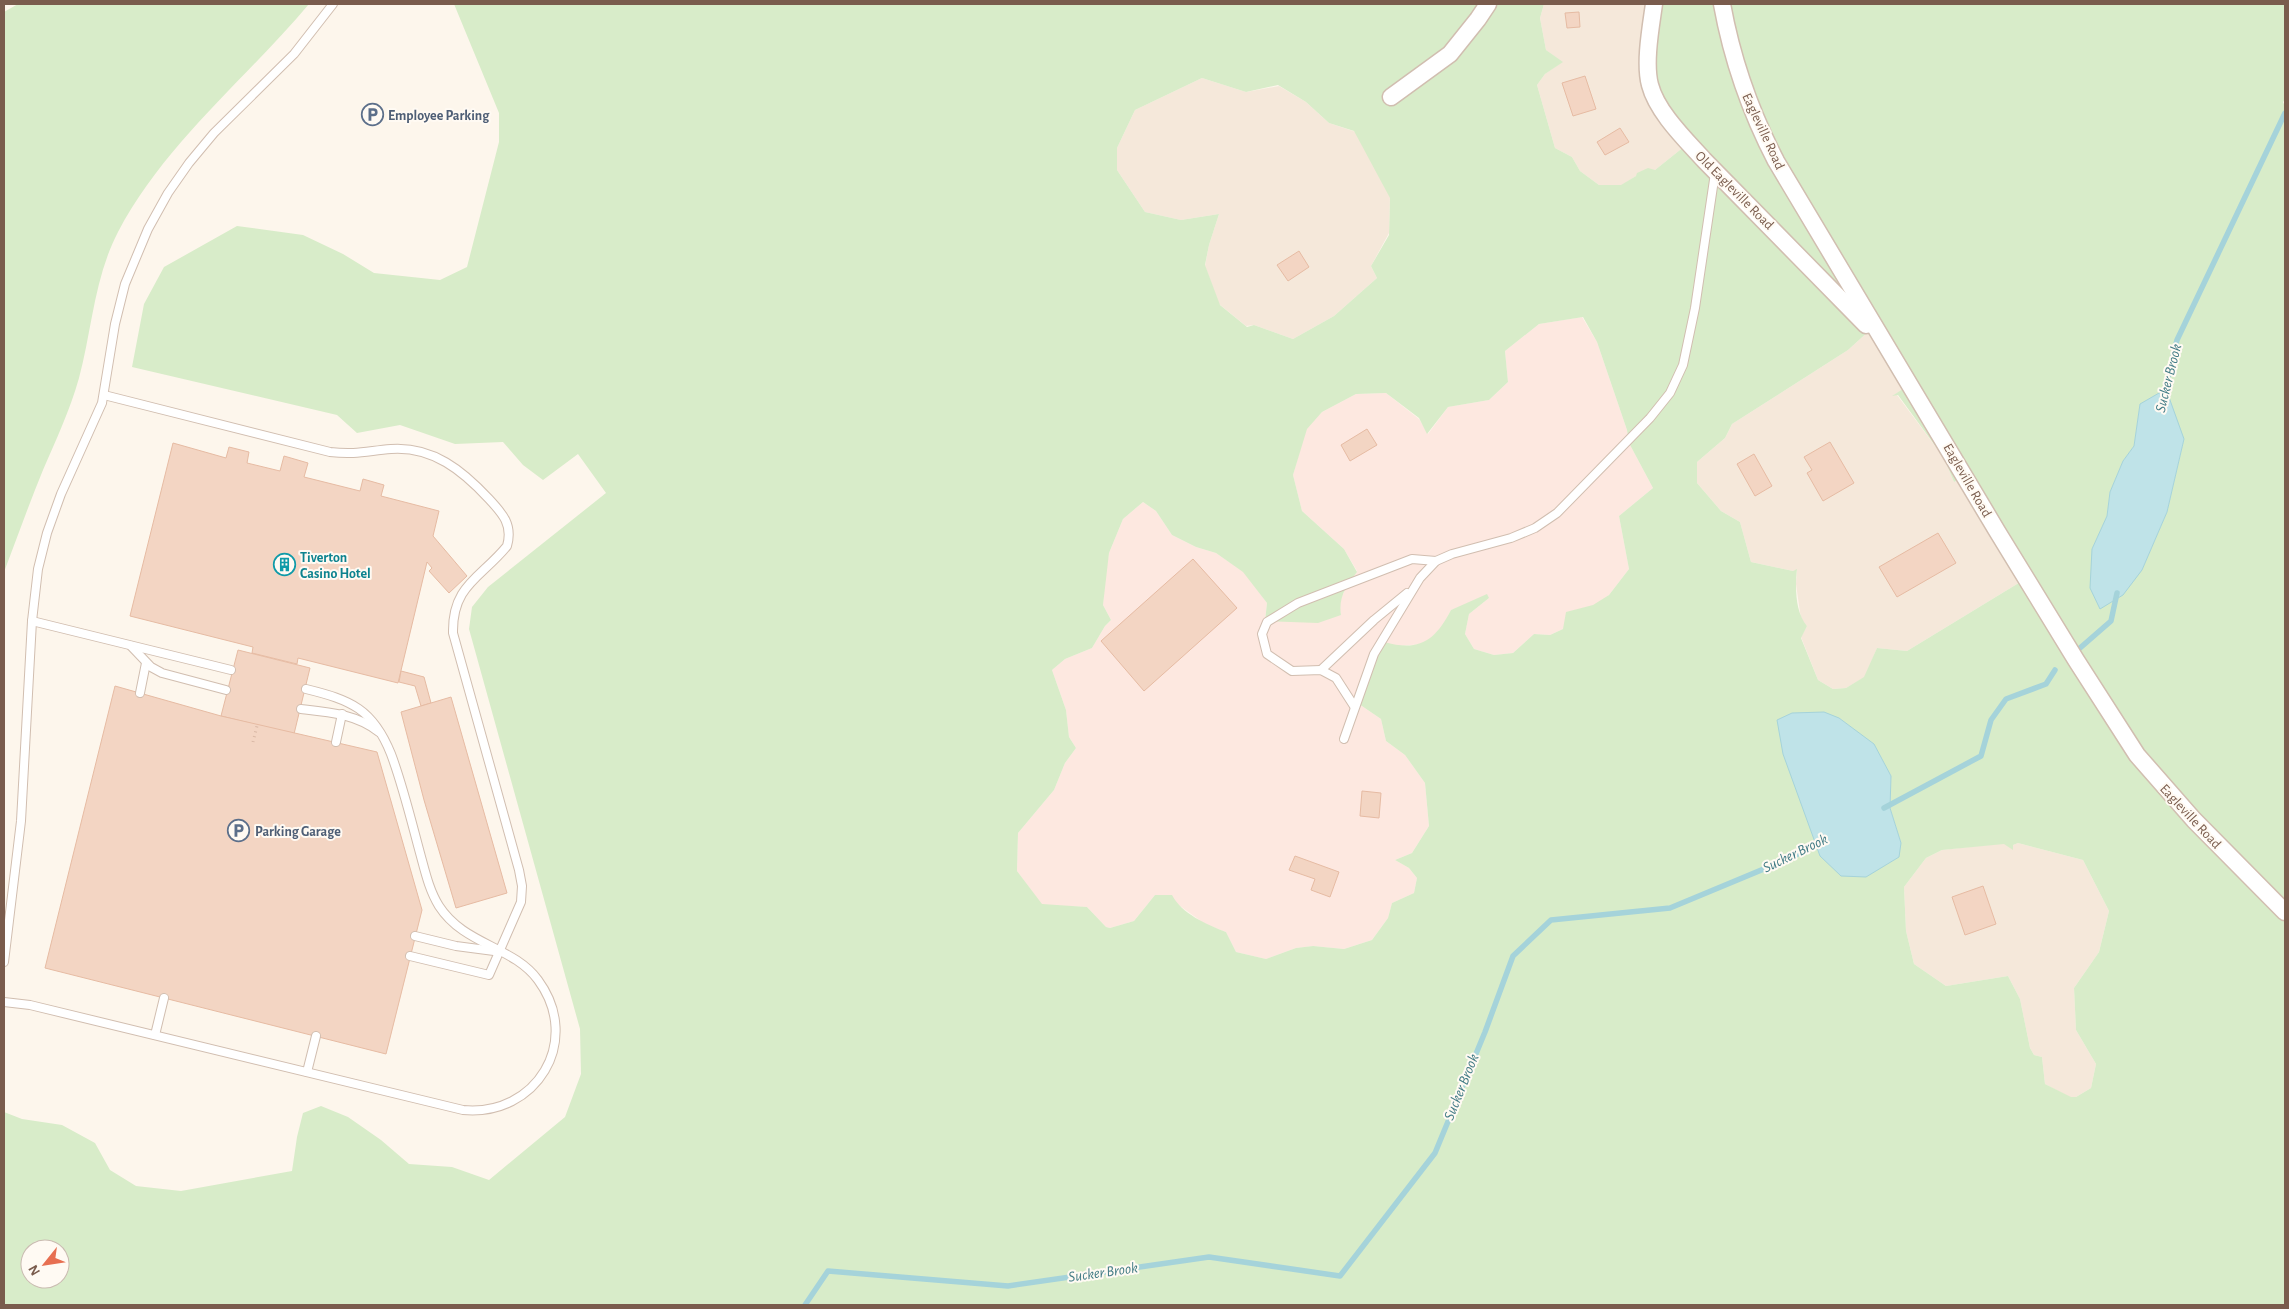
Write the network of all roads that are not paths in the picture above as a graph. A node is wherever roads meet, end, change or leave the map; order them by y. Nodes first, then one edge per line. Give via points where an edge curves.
1 (334, 4) edge
2 (1488, 4) edge
3 (1654, 4) edge
4 (1722, 4) edge
5 (1391, 97) dead end
6 (1715, 171) junction
7 (1887, 346) junction
8 (104, 395) junction
9 (1436, 561) junction
10 (1414, 588) junction
11 (32, 621) junction
12 (130, 645) junction
13 (146, 662) junction
14 (231, 670) dead end
15 (1321, 670) junction
16 (306, 689) dead end
17 (226, 690) dead end
18 (140, 693) dead end
19 (1354, 706) junction
20 (301, 709) dead end
21 (342, 714) junction
22 (382, 735) junction
23 (1344, 739) dead end
24 (336, 742) dead end
25 (2285, 912) edge
26 (416, 936) dead end
27 (498, 952) junction
28 (410, 956) dead end
29 (4, 962) edge
30 (164, 998) dead end
31 (4, 1002) edge
32 (155, 1035) junction
33 (316, 1036) dead end
34 (307, 1072) junction

1 - 8 lane via 282,67 201,148 163,201 132,265 120,303
2 - 5 street via 1450,54
3 - 6 street, Old Eagleville Road via 1648,71 1653,94 1681,135
4 - 7 street, Eagleville Road via 1734,59 1761,132
6 - 7 street, Old Eagleville Road
6 - 9 lane via 1696,308 1683,365 1665,399 1557,513 1535,528 1511,538
7 - 25 street, Eagleville Road via 2069,649 2137,754 2194,820
8 - 11 lane via 47,533 38,569
8 - 27 lane via 330,452 358,455 393,449 429,456 462,471 503,514 510,536 507,546 460,596 453,624 455,642 522,886 518,908
9 - 10 lane
9 - 15 lane via 1412,559 1298,603 1267,622 1262,634 1267,654 1292,671
10 - 15 lane
10 - 19 lane via 1374,654
11 - 12 lane
11 - 29 lane via 21,821
12 - 13 lane
12 - 14 lane
13 - 17 lane via 162,673
13 - 18 lane
15 - 19 lane via 1336,678
16 - 22 lane via 353,703 370,718
19 - 23 lane
20 - 21 lane
21 - 22 lane via 365,723
21 - 24 lane
22 - 27 lane via 396,766 435,898 455,925
26 - 27 lane
27 - 28 lane via 489,975
27 - 34 lane via 522,964 539,980 550,1000 556,1022 555,1045 547,1067 535,1084 518,1099 491,1110 463,1110
30 - 32 lane
31 - 32 lane via 30,1005
32 - 34 lane
33 - 34 lane

